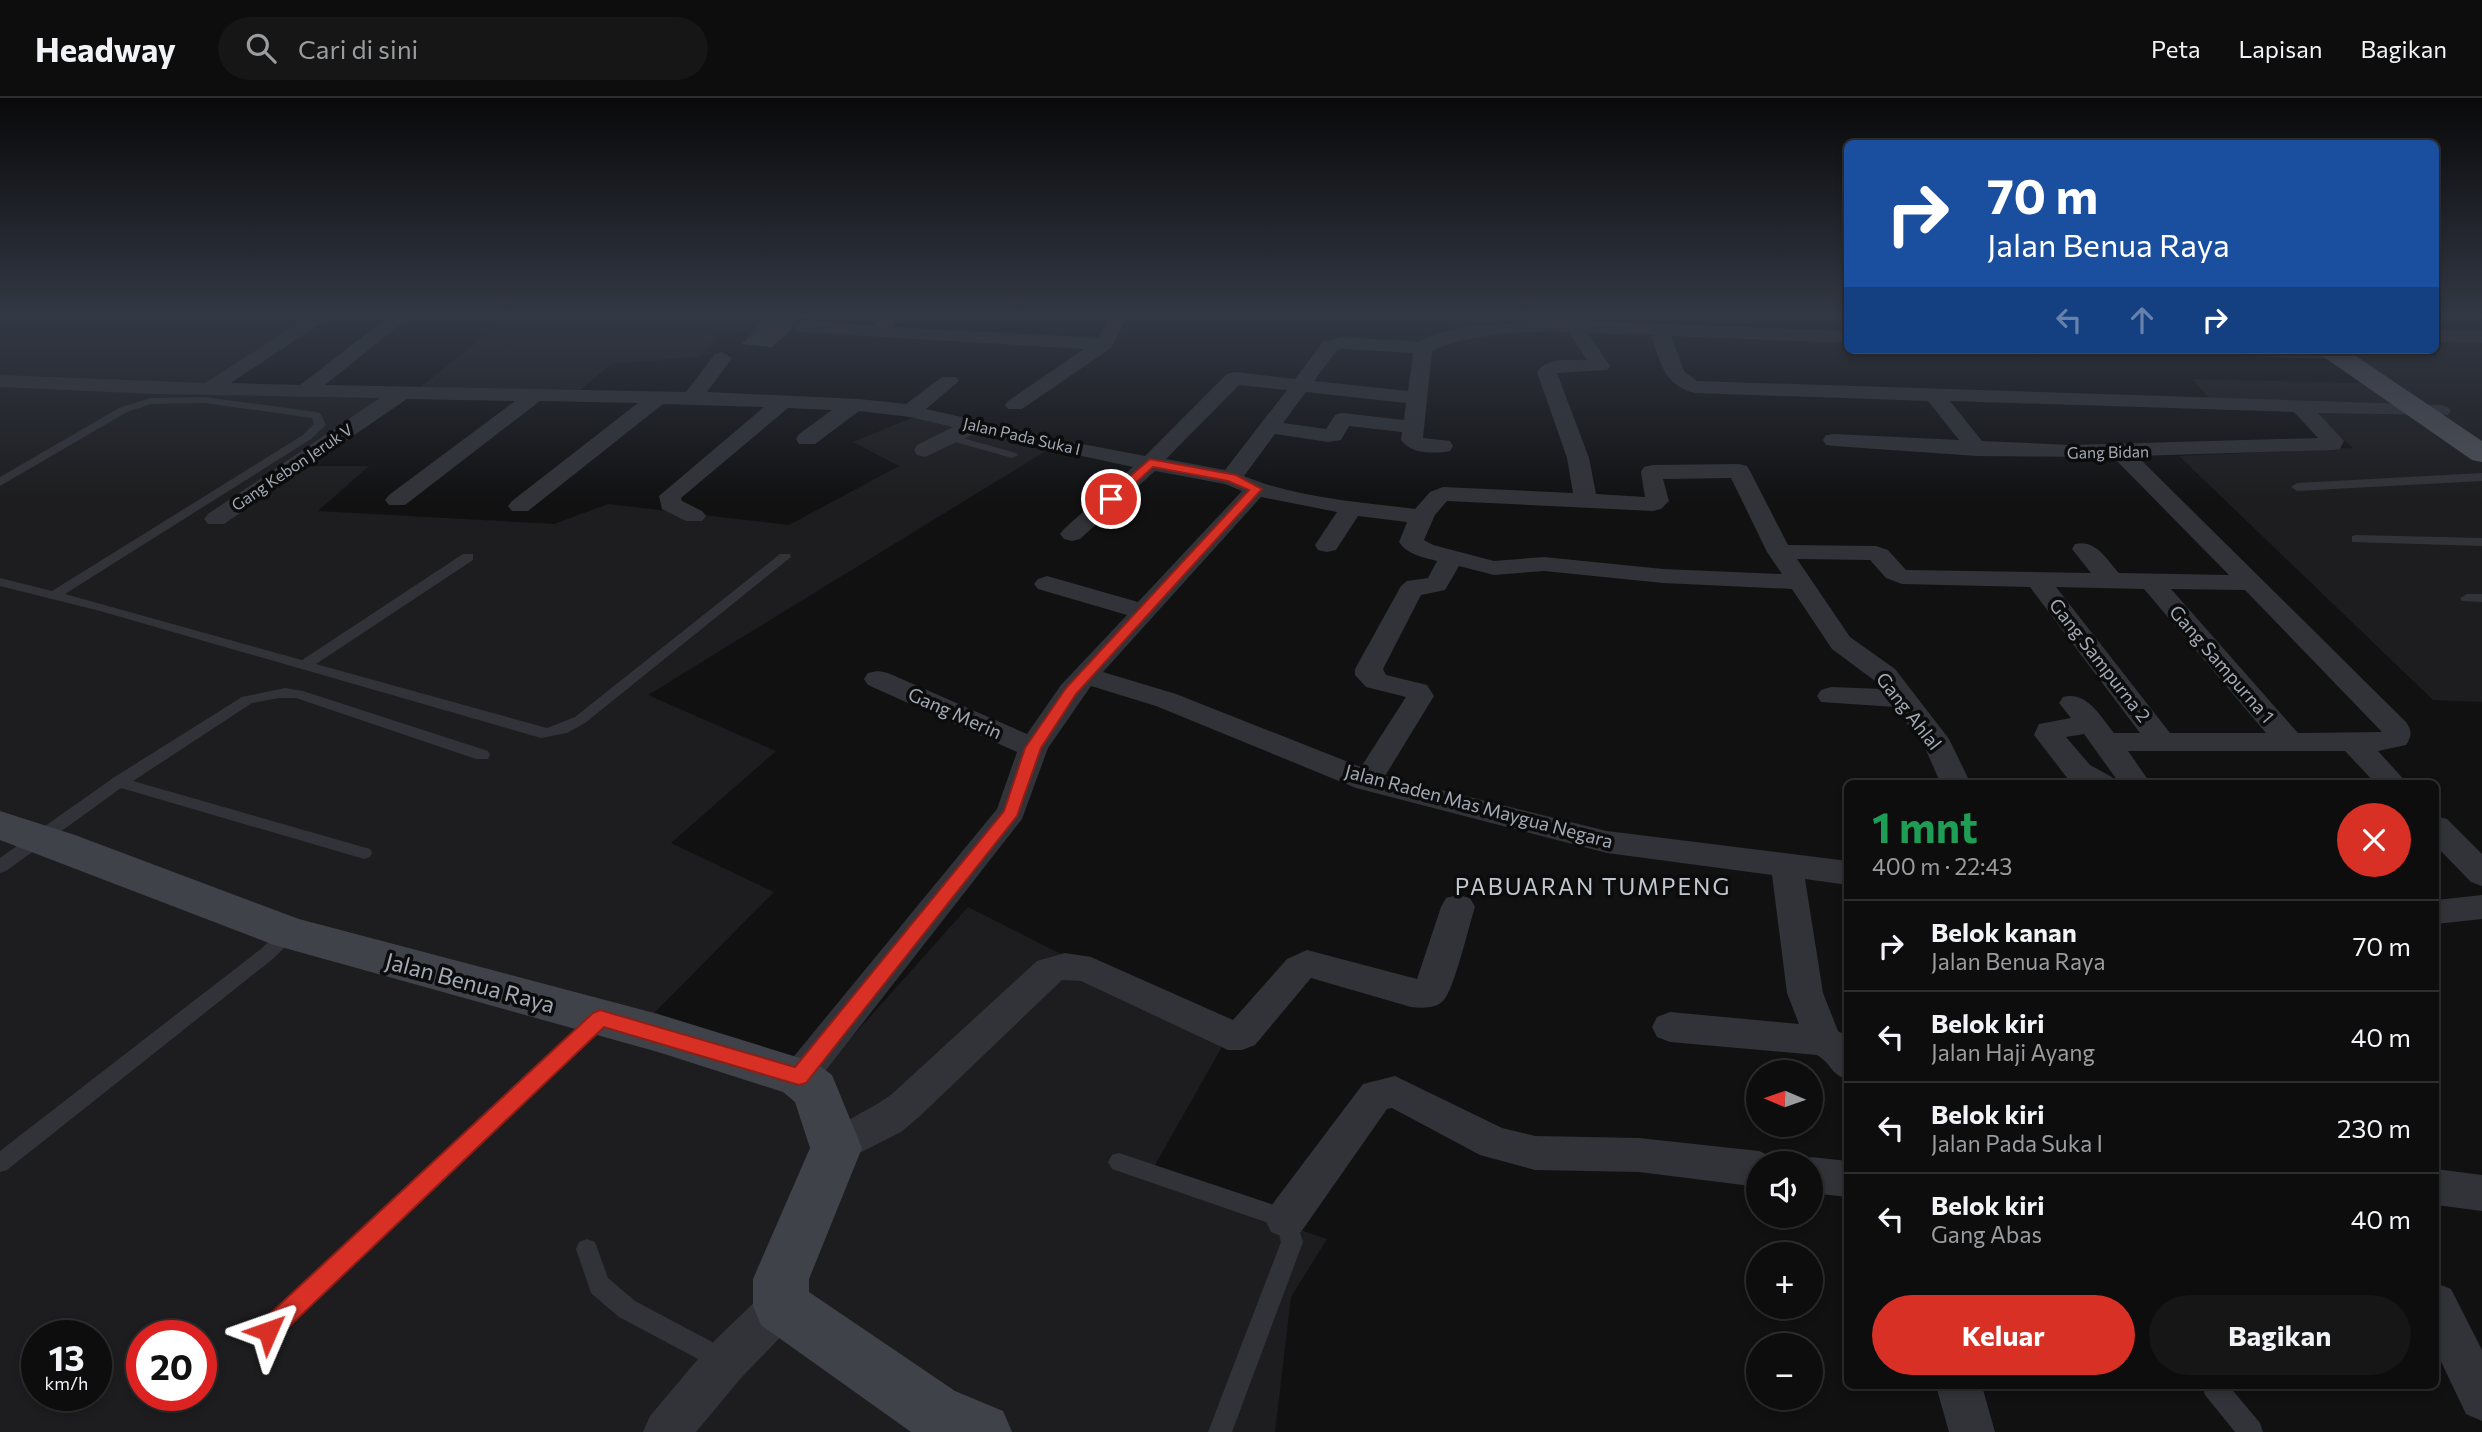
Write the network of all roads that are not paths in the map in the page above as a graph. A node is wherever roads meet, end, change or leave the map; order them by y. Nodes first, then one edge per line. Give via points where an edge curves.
1 (229, 376) edge
2 (324, 376) edge
3 (708, 376) edge
4 (1057, 376) edge
5 (1306, 376) edge
6 (1420, 376) edge
7 (1549, 376) edge
8 (1676, 376) edge
9 (2378, 376) edge
10 (0, 381) edge
11 (949, 381) dead end
12 (1298, 386) junction
13 (209, 389) junction
14 (306, 390) junction
15 (403, 392) junction
16 (534, 396) junction
17 (1935, 396) junction
18 (657, 398) junction
19 (692, 398) junction
20 (1418, 398) junction
21 (784, 401) junction
22 (852, 405) junction
23 (1015, 405) dead end
24 (2300, 407) junction
25 (910, 411) junction
26 (2431, 411) junction
27 (975, 425) junction
28 (1413, 427) junction
29 (1268, 428) junction
30 (952, 438) junction
31 (807, 439) dead end
32 (2482, 439) edge
33 (1834, 440) dead end
34 (1442, 446) dead end
35 (1977, 449) junction
36 (925, 450) dead end
37 (2120, 452) junction
38 (2482, 454) edge
39 (1013, 455) dead end
40 (1150, 463) junction
41 (1231, 478) junction
42 (2482, 478) edge
43 (0, 482) edge
44 (2297, 487) dead end
45 (1256, 489) junction
46 (397, 500) dead end
47 (1586, 501) junction
48 (520, 506) dead end
49 (1351, 508) junction
50 (694, 516) dead end
51 (1423, 517) junction
52 (216, 519) dead end
53 (1073, 534) dead end
54 (2356, 539) dead end
55 (2482, 542) edge
56 (1326, 545) dead end
57 (2084, 549) dead end
58 (1779, 552) junction
59 (468, 557) dead end
60 (785, 557) dead end
61 (1452, 557) junction
62 (2036, 578) junction
63 (2112, 581) junction
64 (0, 582) edge
65 (1800, 582) junction
66 (2250, 583) junction
67 (1047, 584) dead end
68 (2153, 584) junction
69 (54, 595) junction
70 (2467, 598) dead end
71 (2482, 598) edge
72 (1146, 612) junction
73 (304, 665) junction
74 (1084, 675) junction
75 (878, 679) dead end
76 (1830, 696) dead end
77 (1903, 699) junction
78 (2090, 723) junction
79 (2353, 742) junction
80 (2163, 743) junction
81 (2291, 744) junction
82 (1033, 748) junction
83 (482, 755) dead end
84 (1954, 780) edge
85 (2094, 780) edge
86 (2133, 780) edge
87 (2389, 780) edge
88 (1367, 781) junction
89 (119, 782) junction
90 (20, 831) edge
91 (2439, 831) edge
92 (364, 853) dead end
93 (1787, 866) junction
94 (0, 867) edge
95 (1844, 873) edge
96 (2482, 874) edge
97 (1458, 907) dead end
98 (2482, 907) edge
99 (2439, 912) edge
100 (290, 933) junction
101 (600, 1018) junction
102 (1670, 1027) dead end
103 (1836, 1053) edge
104 (799, 1077) junction
105 (836, 1148) junction
106 (1119, 1162) dead end
107 (0, 1163) edge
108 (1746, 1167) edge
109 (1823, 1176) edge
110 (1844, 1179) edge
111 (2439, 1187) edge
112 (2482, 1193) edge
113 (1286, 1219) junction
114 (587, 1249) dead end
115 (781, 1306) junction
116 (2439, 1310) edge
117 (268, 1331) dead end
118 (725, 1362) junction
119 (1960, 1389) edge
120 (2216, 1389) edge
121 (2482, 1398) edge
122 (946, 1426) edge
123 (666, 1432) edge
124 (1220, 1432) edge
125 (1972, 1432) edge
126 (2251, 1432) edge

1 - 13 street
2 - 14 street
3 - 19 street
4 - 23 street
5 - 12 street
6 - 20 street
7 - 47 street via 1578,458
8 - 17 street via 1689,386
9 - 26 main road
10 - 13 street, Jalan Pada Suka I
11 - 25 street
12 - 20 street
12 - 29 street
12 - 40 street via 1241,378 1230,381
13 - 14 street, Jalan Pada Suka I
14 - 15 street, Jalan Pada Suka I
15 - 16 street, Jalan Pada Suka I
15 - 52 street, Gang Kebon Jeruk V
16 - 18 street, Jalan Pada Suka I
16 - 46 street
17 - 24 street
17 - 35 street
18 - 19 street, Jalan Pada Suka I
18 - 48 street
19 - 21 street, Jalan Pada Suka I
20 - 28 street
21 - 22 street, Jalan Pada Suka I
21 - 50 street via 670,496 670,504
22 - 25 street, Jalan Pada Suka I
22 - 31 street
24 - 26 street
24 - 37 street, Gang Bidan via 2332,444
25 - 27 street, Jalan Pada Suka I
26 - 32 main road
26 - 38 main road
27 - 30 street
27 - 40 street, Jalan Pada Suka I
28 - 29 street via 1342,419 1328,436
28 - 34 street via 1413,442
29 - 41 street
30 - 36 street
30 - 39 lane
33 - 35 street, Gang Bidan
35 - 37 street, Gang Bidan
37 - 66 street
40 - 41 street, Jalan Pada Suka I
40 - 53 street
41 - 45 street, Jalan Pada Suka I
42 - 44 lane
43 - 69 lane via 123,410 150,401 205,400 317,415 320,425 307,437
45 - 49 street, Jalan Pada Suka I
45 - 72 street
47 - 51 street via 1443,494 1436,496
47 - 58 street, Gang Ahlal via 1653,504 1657,495 1651,476 1661,470 1739,471
49 - 51 street, Jalan Pada Suka I
49 - 56 street
51 - 61 street via 1411,542
54 - 55 lane
57 - 63 street
58 - 62 street via 1876,553 1902,578
58 - 65 street, Gang Ahlal
59 - 73 lane
60 - 73 lane via 580,720 558,732 541,733
61 - 65 street via 1494,568 1544,564 1663,576
61 - 88 street via 1436,585 1410,590 1370,668 1369,676 1376,681 1417,691 1420,696
62 - 63 street
62 - 80 street, Gang Sampurna 2
63 - 68 street
64 - 69 lane
65 - 77 street, Gang Ahlal via 1841,643 1885,675
66 - 68 street
66 - 79 street via 2396,728 2396,738 2388,741
67 - 72 street
68 - 81 street, Gang Sampurna 1
69 - 73 lane
70 - 71 lane
72 - 74 street
74 - 82 street
74 - 88 street, Jalan Raden Mas Maygua Negara via 1166,700
75 - 82 street, Gang Merin
76 - 77 street
77 - 84 street, Gang Ahlal via 1939,746
78 - 80 street
78 - 85 street via 2055,729 2048,735 2079,772
78 - 86 street
79 - 81 street
79 - 87 street
80 - 81 street
82 - 104 street via 1012,812
83 - 89 lane via 283,692 247,700
88 - 93 street, Jalan Raden Mas Maygua Negara via 1607,842
89 - 90 lane
89 - 92 lane
90 - 94 lane
90 - 100 street, Jalan Benua Raya
91 - 96 street
93 - 95 street, Jalan Raden Mas Maygua Negara
93 - 103 street via 1805,993
97 - 105 street via 1431,991 1426,994 1307,963 1238,1036 1091,971 1060,966 1049,971 906,1105
98 - 99 street
100 - 101 street, Jalan Benua Raya
100 - 107 lane
101 - 104 street, Jalan Benua Raya
101 - 117 lane
102 - 103 street
104 - 105 street via 815,1090
105 - 115 street via 780,1279
106 - 113 lane
108 - 113 street via 1639,1155 1535,1153 1494,1143 1395,1092 1379,1092
109 - 110 street
111 - 112 street
113 - 124 lane via 1292,1242
114 - 118 lane via 599,1285 627,1308
115 - 118 street
115 - 122 street
116 - 121 street
118 - 123 street
119 - 125 street
120 - 126 lane

